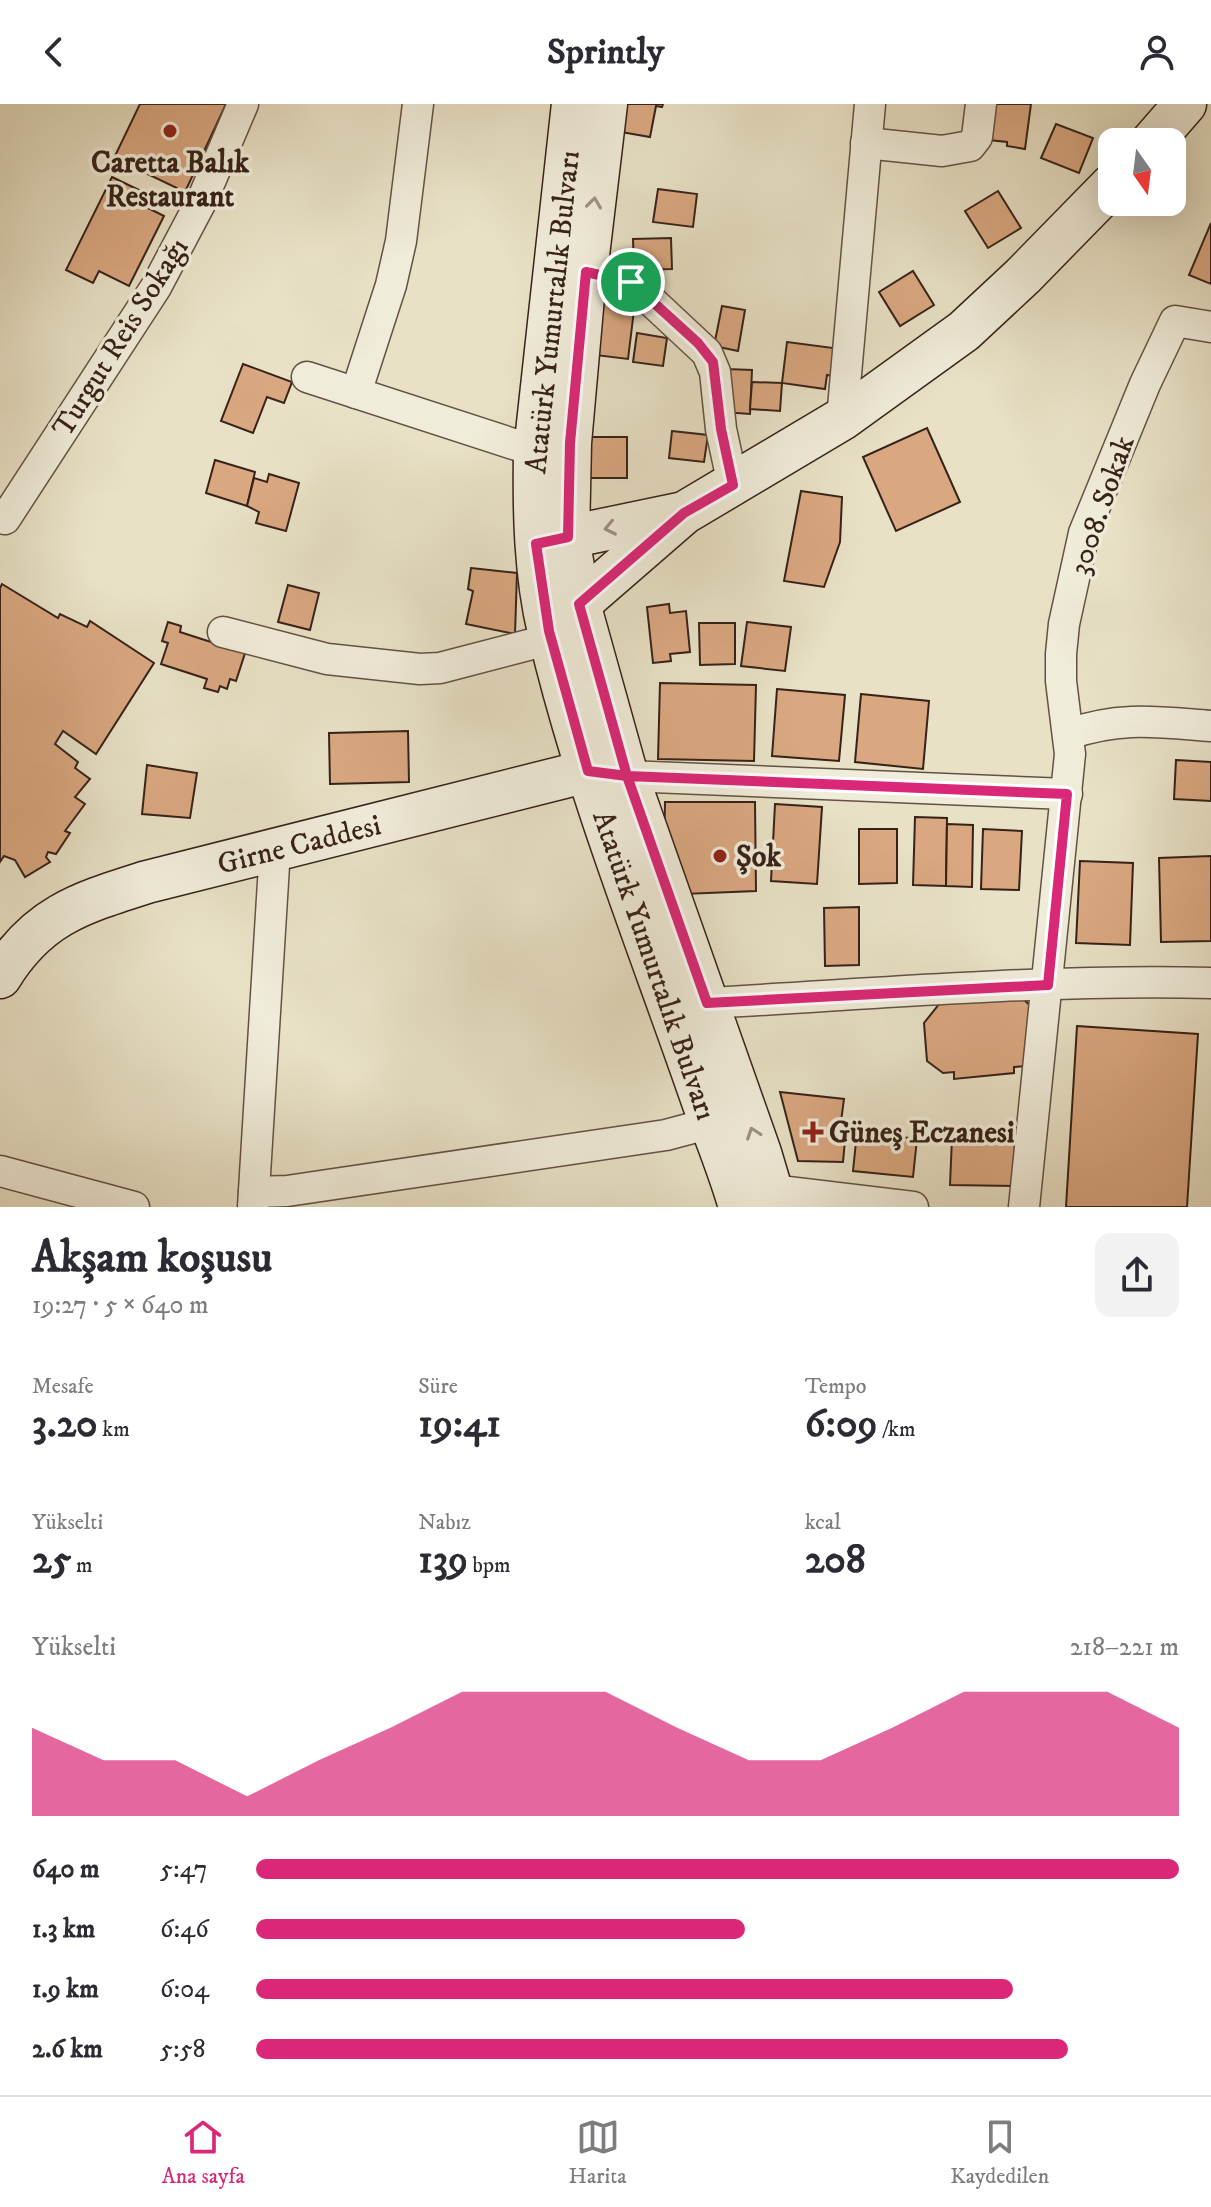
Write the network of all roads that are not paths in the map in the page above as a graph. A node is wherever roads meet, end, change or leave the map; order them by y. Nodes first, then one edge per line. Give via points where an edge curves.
1 (243, 104) edge
2 (418, 104) edge
3 (573, 104) edge
4 (606, 104) edge
5 (870, 104) edge
6 (981, 104) edge
7 (1185, 104) edge
8 (1164, 128) edge
9 (866, 143) junction
10 (1098, 199) edge
11 (586, 272) junction
12 (1211, 327) edge
13 (307, 377) dead end
14 (356, 393) junction
15 (842, 419) junction
16 (535, 451) junction
17 (733, 485) junction
18 (684, 513) junction
19 (5, 519) dead end
20 (552, 540) junction
21 (559, 625) junction
22 (223, 632) dead end
23 (1211, 726) edge
24 (1069, 734) junction
25 (607, 774) junction
26 (1067, 794) junction
27 (275, 849) junction
28 (0, 977) edge
29 (1211, 983) edge
30 (1048, 985) junction
31 (707, 1003) junction
32 (711, 1123) junction
33 (0, 1171) edge
34 (253, 1199) edge
35 (762, 1201) edge
36 (134, 1207) edge
37 (913, 1207) edge
38 (1024, 1207) edge

1 - 19 street, Turgut Reis Sokağı via 203,198 156,287
2 - 14 street via 401,241
3 - 16 street, Atatürk Yumurtalık Bulvarı
11 -> 4 street, Atatürk Yumurtalık Bulvarı
5 - 9 street
6 - 9 street via 977,137 970,146 942,151
7 - 8 street
9 - 15 street
10 - 15 street via 964,331
11 - 17 street via 631,282 707,353 715,372
11 - 20 street, Atatürk Yumurtalık Bulvarı via 570,443
12 - 24 street, 3008. Sokak via 1175,321 1084,533 1061,654
13 - 14 street
14 - 16 street
15 - 17 street
16 - 20 street, Atatürk Yumurtalık Bulvarı
17 - 18 street
18 -> 20 street
18 - 21 street
20 - 21 street, Atatürk Yumurtalık Bulvarı
21 - 22 street via 440,668 420,669 327,659
21 - 25 street, Atatürk Yumurtalık Bulvarı
23 - 24 street via 1115,721
24 - 26 street, 3008. Sokak
25 - 26 street
25 - 27 street, Girne Caddesi
25 - 31 street, Atatürk Yumurtalık Bulvarı
25 - 32 street, Atatürk Yumurtalık Bulvarı
26 - 30 street, 3008. Sokak
27 - 28 street, Girne Caddesi via 147,882 69,909 21,946
27 - 34 street
29 - 30 street
30 - 31 street
30 - 38 street, 3008. Sokak
35 -> 31 street, Atatürk Yumurtalık Bulvarı
32 - 34 street via 666,1135
32 - 35 street, Atatürk Yumurtalık Bulvarı
33 - 36 street
35 - 37 street

